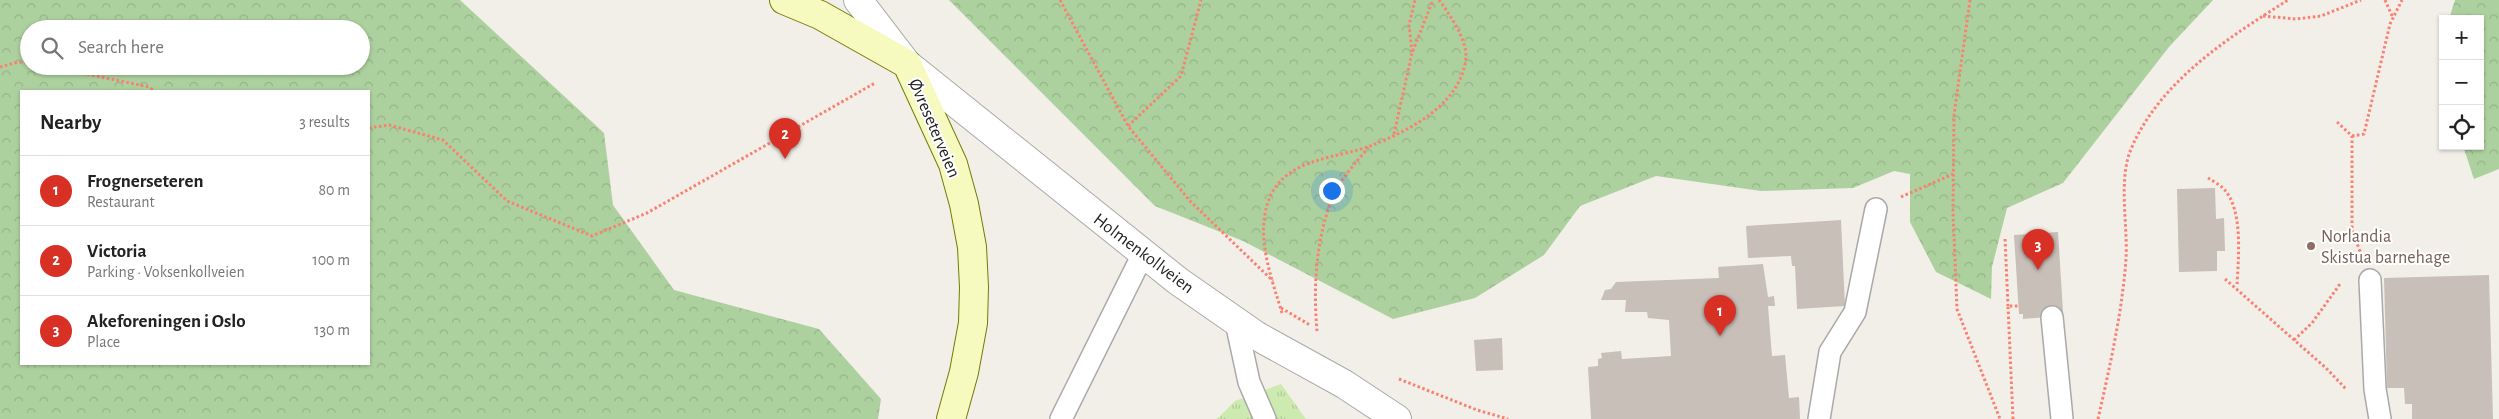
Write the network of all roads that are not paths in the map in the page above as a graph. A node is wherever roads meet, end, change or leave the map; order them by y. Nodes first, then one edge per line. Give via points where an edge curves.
1 (784, 0) edge
2 (858, 0) edge
3 (907, 64) junction
4 (1876, 209) road end
5 (1143, 254) junction
6 (2370, 280) dead end
7 (2052, 318) dead end
8 (1236, 322) junction
9 (950, 419) edge
10 (1061, 419) edge
11 (1265, 419) edge
12 (1397, 419) edge
13 (1819, 419) edge
14 (2062, 419) edge
15 (2380, 419) edge

1 - 3 main road via 820,15
2 - 3 street, Øvreseterveien
3 - 5 street, Holmenkollveien
3 - 9 main road, Øvreseterveien via 953,164 972,247 973,323 964,372
4 - 13 lane via 1855,312 1830,352
5 - 8 street, Holmenkollveien
5 - 10 lane
6 - 15 lane via 2375,389
7 - 14 lane
8 - 11 lane via 1249,382
8 - 12 street, Holmenkollveien

